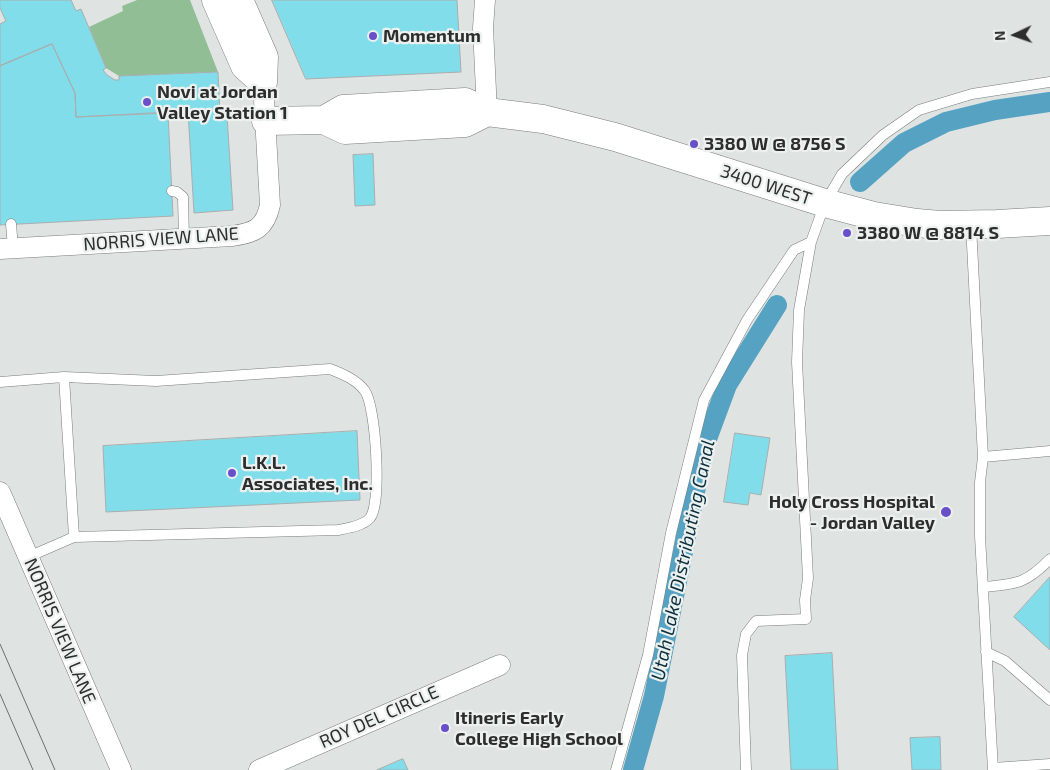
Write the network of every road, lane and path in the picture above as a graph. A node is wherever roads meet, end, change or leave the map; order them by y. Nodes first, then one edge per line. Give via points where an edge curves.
1 (216, 0) edge
2 (239, 0) edge
3 (485, 0) edge
4 (263, 82) junction
5 (1050, 82) edge
6 (487, 112) junction
7 (266, 121) junction
8 (172, 191) dead end
9 (825, 203) junction
10 (1050, 221) edge
11 (11, 224) dead end
12 (971, 225) junction
13 (184, 239) junction
14 (811, 242) junction
15 (7, 248) edge
16 (64, 377) junction
17 (0, 382) edge
18 (1050, 451) edge
19 (983, 457) junction
20 (0, 492) edge
21 (74, 537) junction
22 (28, 557) junction
23 (1050, 559) edge
24 (983, 587) junction
25 (986, 652) junction
26 (500, 665) dead end
27 (1050, 700) edge
28 (1050, 764) edge
29 (993, 769) edge
30 (121, 770) edge
31 (259, 770) edge
32 (616, 770) edge
33 (746, 770) edge

1 - 4 street via 245,66
2 - 4 street via 264,57
3 - 6 street
4 - 7 street
5 - 9 lane via 972,94 919,110 883,135 842,174
6 - 7 street via 464,123 345,130 324,120
6 - 9 street, 3400 WEST via 543,119 592,130
7 - 13 street, NORRIS VIEW LANE via 270,205 266,220 255,230 240,235
8 - 13 lane via 183,197
9 - 12 street, 3400 WEST via 897,220
9 - 14 lane
10 - 12 street, 3400 WEST
11 - 15 lane
12 - 19 lane
13 - 15 street, NORRIS VIEW LANE
14 - 32 lane via 794,250 788,258 747,320 704,400 671,533 648,656
14 - 33 lane via 799,310 797,362 808,578 806,618 756,621 746,634 742,655
16 - 17 lane
16 - 21 lane
16 - 21 lane via 156,381 330,369 344,374 365,391 371,405 378,474 375,508 369,519 338,530
18 - 19 lane
19 - 24 lane via 980,536
20 - 22 street, NORRIS VIEW LANE
21 - 22 lane
22 - 30 street, NORRIS VIEW LANE
23 - 24 lane via 1029,578 1007,585
24 - 25 lane
25 - 27 lane via 1005,661
25 - 29 lane
26 - 31 street, ROY DEL CIRCLE
28 - 29 lane

